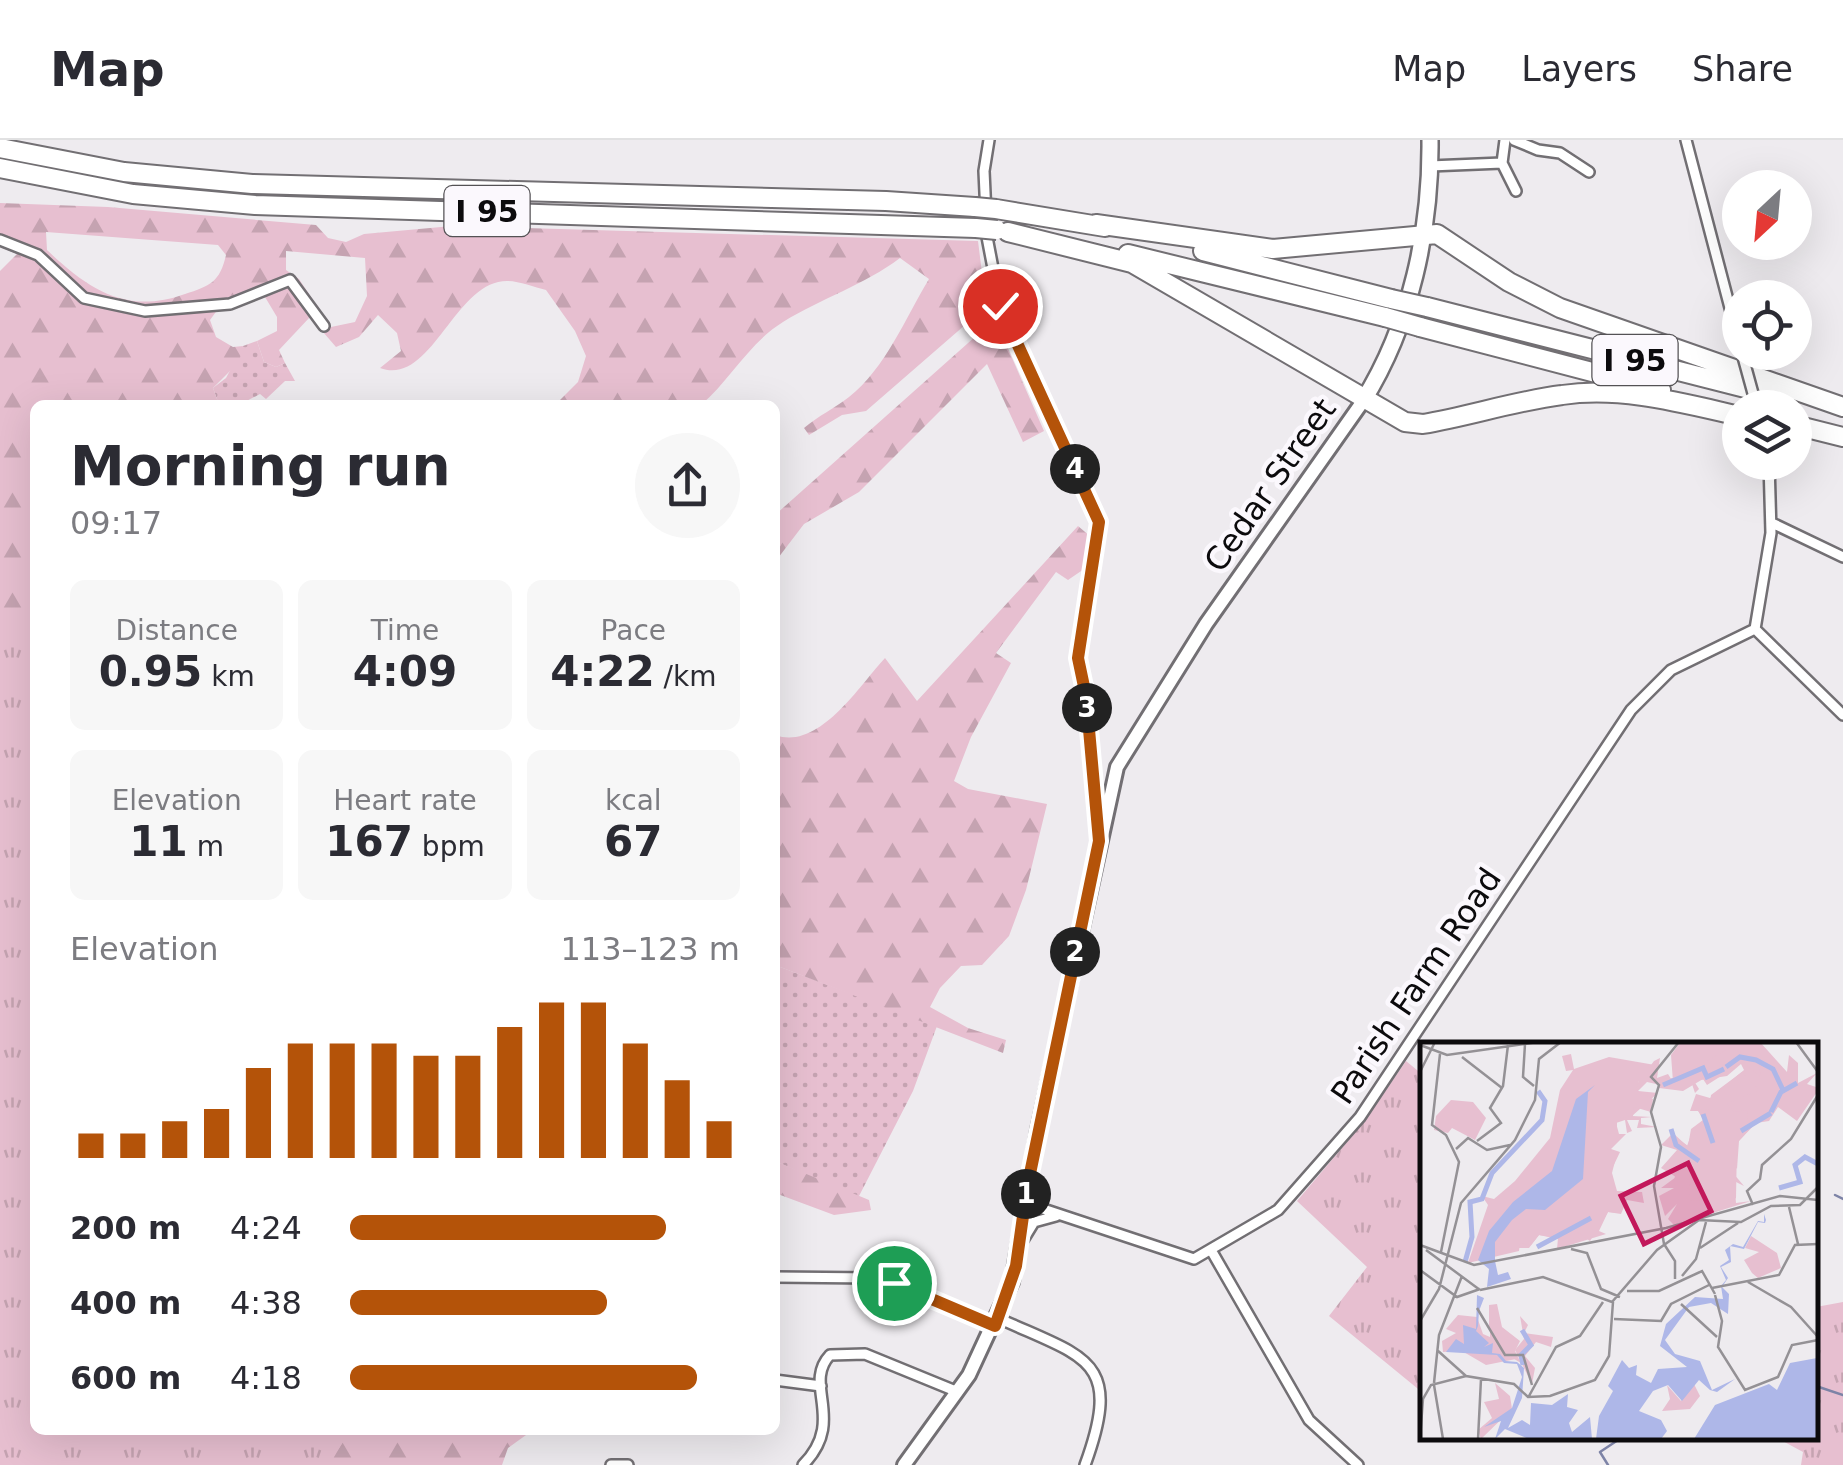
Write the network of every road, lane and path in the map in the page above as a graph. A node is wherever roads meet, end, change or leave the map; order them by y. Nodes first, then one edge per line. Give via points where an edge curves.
1 (988, 140) edge
2 (1430, 140) edge
3 (1505, 140) edge
4 (1514, 140) edge
5 (1686, 140) edge
6 (0, 148) edge
7 (1502, 163) junction
8 (1430, 166) junction
9 (0, 168) edge
10 (1589, 172) dead end
11 (1516, 191) dead end
12 (1096, 224) junction
13 (1003, 231) junction
14 (1422, 233) junction
15 (0, 240) edge
16 (1723, 280) edge
17 (324, 326) dead end
18 (1362, 400) junction
19 (1722, 408) edge
20 (1722, 410) edge
21 (1843, 410) edge
22 (1812, 430) edge
23 (1842, 437) edge
24 (1771, 480) edge
25 (1772, 523) junction
26 (1843, 557) edge
27 (1755, 629) junction
28 (1843, 715) edge
29 (1099, 841) junction
30 (1025, 1203) junction
31 (1064, 1216) junction
32 (1019, 1246) junction
33 (1211, 1250) junction
34 (780, 1278) edge
35 (997, 1322) junction
36 (780, 1381) edge
37 (821, 1386) junction
38 (958, 1392) junction
39 (611, 1465) edge
40 (628, 1465) edge
41 (802, 1465) edge
42 (904, 1465) edge
43 (1086, 1465) edge
44 (1358, 1465) edge

1 - 29 street via 987,237 1000,306 1099,522 1078,658
2 - 8 main road, Cedar Street
3 - 7 street
4 - 10 street via 1560,153
5 - 16 street
6 - 12 highway, I 95, bridge via 124,172 235,183 886,201
7 - 8 street
7 - 11 street
8 - 14 main road, Cedar Street
9 - 13 highway, I 95, bridge via 133,194 255,205
12 - 14 highway via 1273,248
12 - 21 highway, I 95, bridge
13 - 18 highway via 1132,263
13 - 19 highway, I 95, bridge via 1084,244 1385,317
14 - 18 main road, Cedar Street via 1396,339
14 - 21 highway via 1446,238 1560,308
15 - 17 street via 38,255 70,287 101,304 194,310 250,299 290,280
18 - 20 highway via 1414,424 1602,392
18 - 29 main road, Cedar Street via 1206,624 1117,767
22 - 23 highway
24 - 25 street
25 - 26 street
25 - 27 street
27 - 28 street
27 - 33 street, Parish Farm Road via 1654,684 1612,734 1360,1117 1278,1210
29 - 30 main road, Cedar Street
30 - 31 street, Parish Farm Road
30 - 32 main road, Cedar Street
31 - 32 street via 1034,1222
31 - 33 street, Parish Farm Road via 1181,1258
32 - 35 main road, Cedar Street
33 - 44 street via 1310,1420
34 - 35 street via 873,1278
35 - 38 main road, Cedar Street
35 - 43 street via 1074,1352 1100,1380 1102,1402
36 - 37 street
37 - 38 street via 824,1362 849,1352
37 - 41 street via 826,1427
38 - 42 main road, Cedar Street
39 - 40 street

